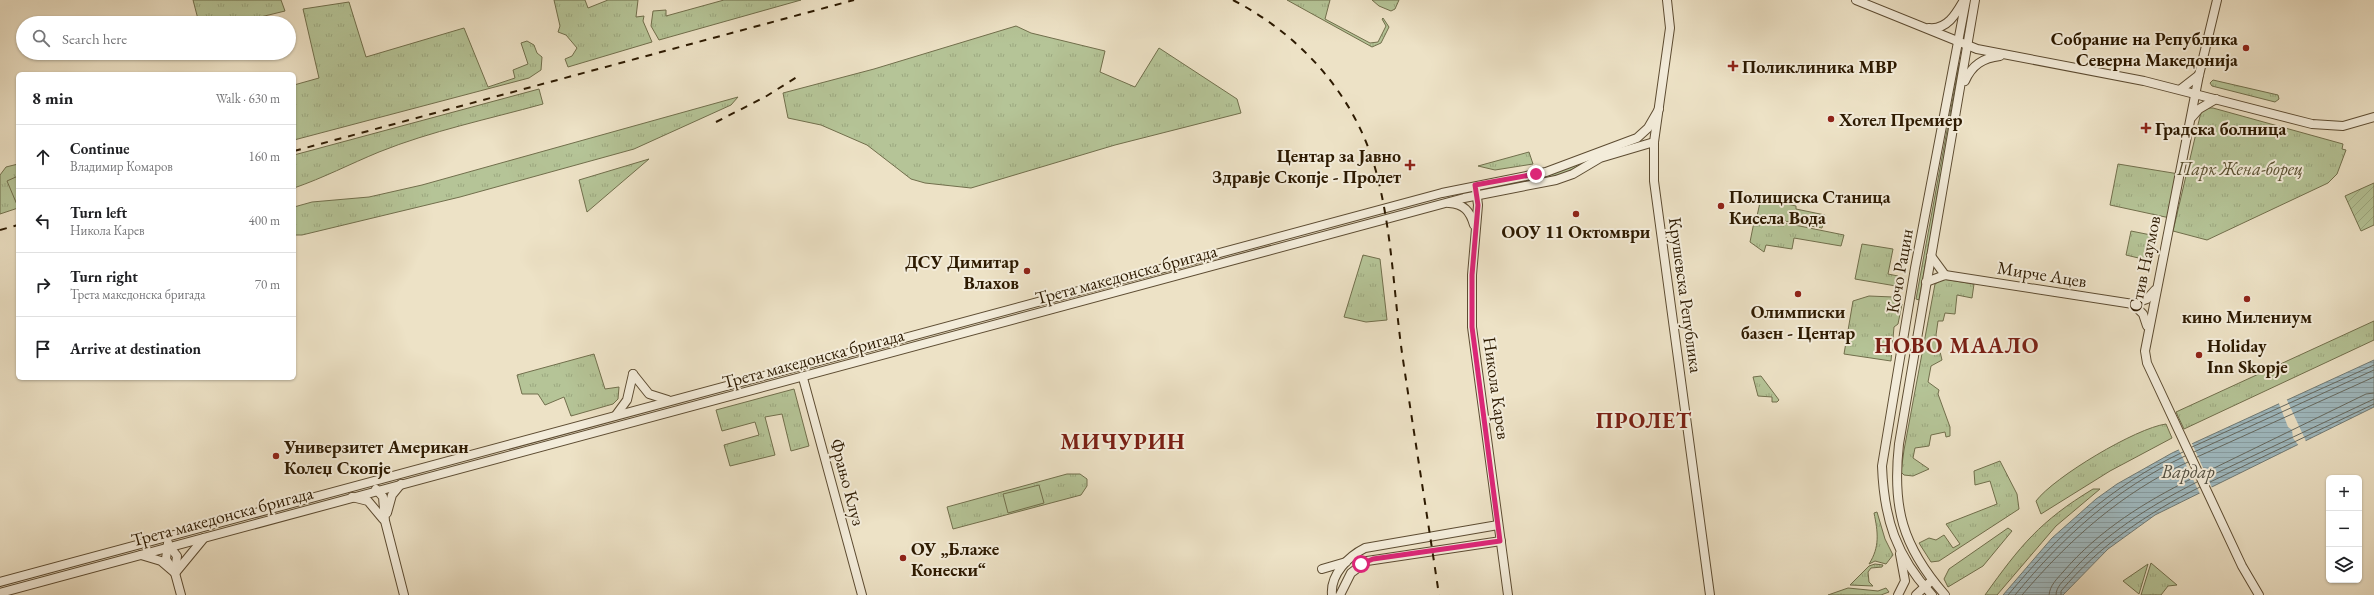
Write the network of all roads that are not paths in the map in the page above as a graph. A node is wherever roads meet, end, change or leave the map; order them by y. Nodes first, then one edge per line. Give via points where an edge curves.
1 (1667, 0) edge
2 (1856, 0) edge
3 (1965, 0) edge
4 (1975, 0) edge
5 (2216, 0) edge
6 (1926, 28) junction
7 (1959, 42) junction
8 (1968, 46) junction
9 (2009, 56) junction
10 (2199, 75) junction
11 (2181, 89) junction
12 (1960, 91) junction
13 (2195, 93) junction
14 (2216, 99) junction
15 (1659, 108) junction
16 (2374, 117) edge
17 (2190, 120) junction
18 (1654, 142) junction
19 (1631, 145) junction
20 (1653, 157) junction
21 (1475, 185) junction
22 (1477, 195) junction
23 (1447, 202) junction
24 (1475, 232) junction
25 (1931, 256) junction
26 (1945, 274) junction
27 (1926, 282) junction
28 (2155, 289) junction
29 (2133, 304) junction
30 (2148, 328) junction
31 (803, 378) junction
32 (674, 401) junction
33 (616, 415) junction
34 (373, 480) junction
35 (401, 484) junction
36 (376, 490) junction
37 (350, 497) junction
38 (385, 521) junction
39 (1496, 525) junction
40 (167, 536) junction
41 (204, 538) junction
42 (1498, 542) junction
43 (169, 546) junction
44 (1898, 546) junction
45 (140, 555) junction
46 (1346, 562) junction
47 (1322, 569) dead end
48 (175, 573) junction
49 (0, 582) edge
50 (1926, 588) junction
51 (1933, 589) edge
52 (0, 592) edge
53 (181, 595) edge
54 (404, 595) edge
55 (862, 595) edge
56 (1332, 595) edge
57 (1340, 595) edge
58 (1508, 595) edge
59 (1710, 595) edge
60 (1898, 595) edge
61 (1916, 595) edge
62 (1944, 595) edge
63 (2259, 595) edge

1 - 15 street, Крушевска Република via 1670,28
2 - 6 street
3 - 6 street via 1947,24 1938,28
3 - 7 street, Кочо Рацин
4 - 8 street
5 - 10 street, Стив Наумов
6 - 7 street
7 - 8 street
7 - 44 street, Кочо Рацин via 1915,268 1884,451 1883,490 1886,515
8 - 9 street
8 - 12 street, Кочо Рацин
9 - 11 street
9 - 12 street via 1988,58 1978,64 1970,71
10 - 11 street
10 - 13 street, Стив Наумов
11 - 13 street
12 - 25 street, Кочо Рацин
13 - 14 street
13 - 17 street, Стив Наумов
14 - 16 street via 2320,126 2346,126
14 - 17 street via 2195,112
15 - 18 street, Крушевска Република
15 - 19 street, Трета македонска бригада via 1645,132
17 - 28 street, Стив Наумов
18 - 19 street, Трета македонска бригада
18 - 20 street, Крушевска Република
19 - 20 street
19 - 21 street, Трета македонска бригада via 1546,172
19 - 22 street, Трета македонска бригада via 1556,180
20 - 59 street, Крушевска Република
21 - 22 street, Никола Карев
21 - 32 street, Трета македонска бригада
22 - 23 street, Трета македонска бригада
22 - 24 street, Никола Карев
23 - 24 street via 1462,205 1467,210
23 - 31 street, Трета македонска бригада
24 - 39 street, Никола Карев via 1472,327
25 - 26 street
25 - 27 street, Кочо Рацин
26 - 27 street
26 - 29 street, Мирче Ацев
27 - 51 street, Кочо Рацин via 1896,474 1898,502 1906,536
28 - 29 street via 2147,299
28 - 30 street, Стив Наумов
29 - 30 street via 2145,318
30 - 63 street, Стив Наумов via 2145,356 2242,566
31 - 35 street, Трета македонска бригада
31 - 55 street, Фрањо Клуз
32 - 33 street, Трета македонска бригада
32 - 33 street via 653,396 633,374 627,400
33 - 34 street, Трета македонска бригада
34 - 36 street
34 - 40 street, Трета македонска бригада
35 - 36 street, Трета македонска бригада
35 - 38 street via 392,495
36 - 37 street, Трета македонска бригада
36 - 38 street
37 - 38 street via 368,501
37 - 41 street, Трета македонска бригада
38 - 54 street
39 - 42 street, Никола Карев
39 - 46 street via 1375,544 1358,552
40 - 43 street
40 - 49 street, Трета македонска бригада
41 - 43 street, Трета македонска бригада
41 - 48 street
42 - 57 street via 1367,561 1351,573
42 - 58 street, Никола Карев
43 - 45 street, Трета македонска бригада
43 - 48 street via 177,556
44 - 50 street, Кочо Рацин
44 - 60 street via 1905,581
45 - 48 street via 161,561
45 - 52 street, Трета македонска бригада
46 - 47 street
46 - 56 street via 1334,582
48 - 53 street
50 - 51 street
50 - 61 street
51 - 62 street, Кочо Рацин

